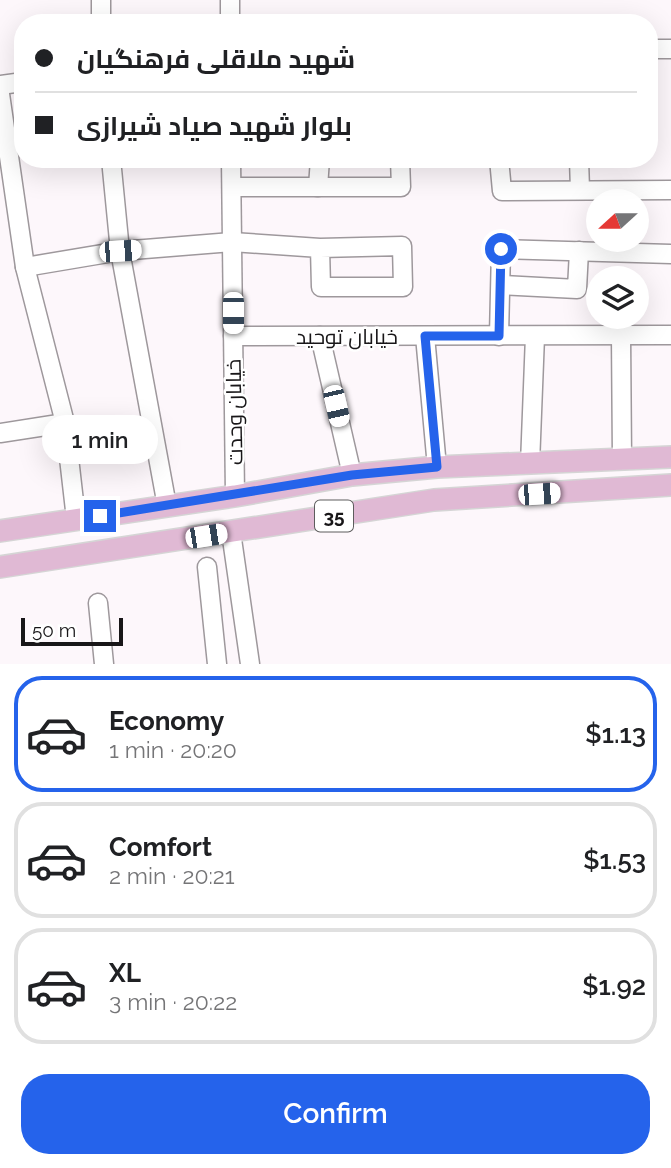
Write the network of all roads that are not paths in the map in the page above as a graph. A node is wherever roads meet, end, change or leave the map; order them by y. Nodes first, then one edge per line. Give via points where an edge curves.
1 (0, 94) edge
2 (112, 168) edge
3 (232, 168) edge
4 (319, 168) edge
5 (400, 168) edge
6 (500, 168) edge
7 (579, 168) edge
8 (232, 187) junction
9 (318, 187) junction
10 (580, 190) junction
11 (671, 190) edge
12 (8, 211) edge
13 (232, 242) junction
14 (320, 248) junction
15 (120, 251) junction
16 (579, 251) junction
17 (671, 254) edge
18 (25, 267) junction
19 (501, 285) junction
20 (621, 335) junction
21 (671, 335) edge
22 (233, 336) junction
23 (320, 336) junction
24 (425, 336) junction
25 (499, 336) junction
26 (535, 336) junction
27 (65, 423) junction
28 (0, 433) edge
29 (671, 457) edge
30 (622, 460) junction
31 (530, 464) junction
32 (437, 467) junction
33 (352, 475) junction
34 (671, 485) edge
35 (235, 496) junction
36 (167, 506) junction
37 (76, 519) junction
38 (0, 531) edge
39 (231, 532) junction
40 (0, 567) edge
41 (207, 567) dead end
42 (98, 603) dead end
43 (104, 664) edge
44 (218, 664) edge
45 (250, 664) edge

1 - 12 street
2 - 15 street
3 - 8 street, خیابان وحدت
4 - 9 street
5 - 9 street via 401,187
6 - 10 street via 502,191
7 - 10 street
8 - 9 street
8 - 13 street, خیابان وحدت
10 - 11 street
12 - 18 street
13 - 14 street
13 - 15 street
13 - 22 street, خیابان وحدت
14 - 14 street via 402,246 403,287 321,287
15 - 18 street
15 - 36 street
16 - 17 street
16 - 19 street via 501,249
16 - 19 street via 577,289
18 - 27 street
19 - 25 street
20 - 21 street, خیابان توحید
20 - 26 street, خیابان توحید
20 - 30 street
22 - 23 street, خیابان توحید
22 - 35 street, خیابان وحدت
23 - 24 street, خیابان توحید
23 - 33 street
24 - 25 street, خیابان توحید
24 - 32 street
25 - 26 street, خیابان توحید
26 - 31 street
27 - 28 street
27 - 37 street
29 - 30 main road, 35
30 - 31 main road, 35
31 - 32 main road, 35
32 - 33 main road, 35
33 - 35 main road, 35
34 - 39 main road, 35 via 434,500
35 - 36 main road, 35
35 - 39 main road
36 - 37 main road, 35
37 - 38 main road, 35
39 - 40 main road, 35
39 - 45 street
41 - 44 street
42 - 43 street

